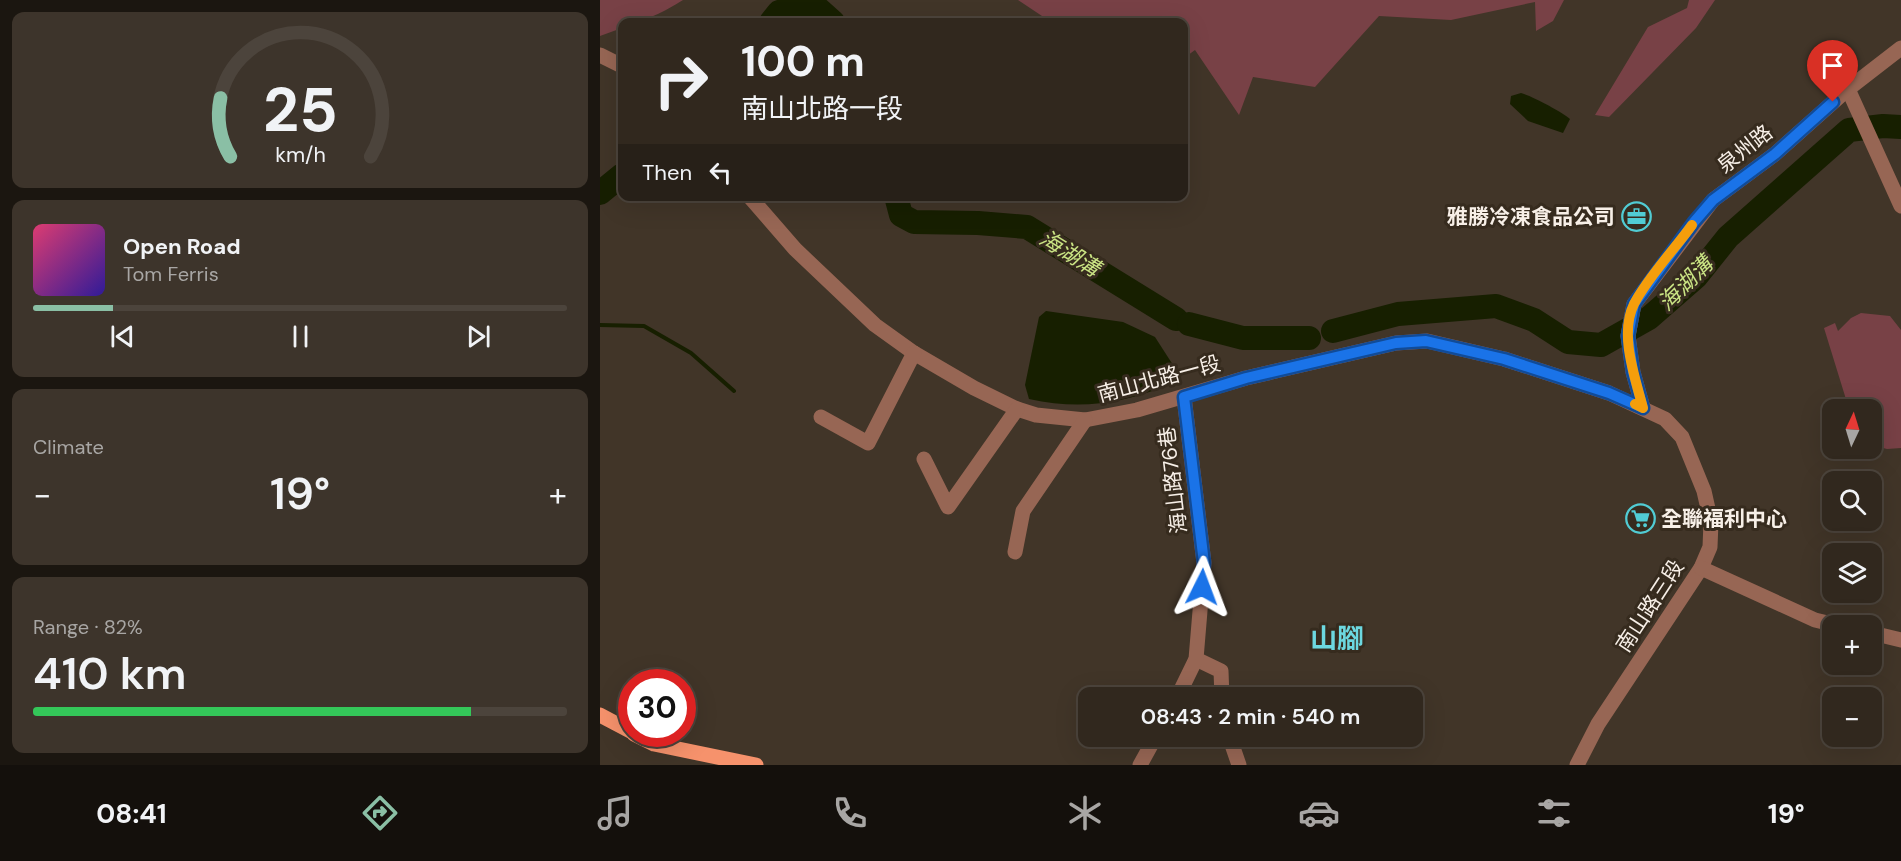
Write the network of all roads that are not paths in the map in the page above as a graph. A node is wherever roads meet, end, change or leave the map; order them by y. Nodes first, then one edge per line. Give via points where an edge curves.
1 (1901, 48) edge
2 (600, 55) edge
3 (618, 64) edge
4 (1848, 89) junction
5 (753, 201) edge
6 (1901, 206) edge
7 (914, 353) junction
8 (1184, 397) junction
9 (1643, 408) junction
10 (1017, 409) junction
11 (820, 417) dead end
12 (1085, 420) junction
13 (924, 459) dead end
14 (1015, 552) dead end
15 (1701, 568) junction
16 (1822, 622) edge
17 (1882, 635) edge
18 (1901, 640) edge
19 (1196, 659) junction
20 (1182, 687) edge
21 (1222, 687) edge
22 (600, 715) edge
23 (618, 725) edge
24 (669, 747) edge
25 (1150, 747) edge
26 (1233, 747) edge
27 (756, 765) edge
28 (1140, 765) edge
29 (1239, 765) edge
30 (1576, 765) edge

1 - 4 street, 泉州路
2 - 3 street
4 - 6 street
4 - 9 street, 泉州路 via 1707,207 1634,304 1629,330 1633,372
5 - 7 street, 南山北路一段 via 842,296
7 - 10 street, 南山北路一段
7 - 11 street via 868,443
8 - 9 street, 南山北路一段 via 1386,345 1426,341 1504,359
8 - 12 street, 南山北路一段
8 - 19 street, 海山路76巷 via 1204,563
9 - 15 street, 南山路三段 via 1665,419 1682,437 1704,491 1710,547
10 - 12 street, 南山北路一段
10 - 13 street via 948,507
12 - 14 street via 1023,511
15 - 16 street
15 - 30 street, 南山路三段 via 1598,724
17 - 18 street
19 - 20 street, 海山路76巷
19 - 21 street via 1221,671
22 - 23 main road
24 - 27 main road
25 - 28 street
26 - 29 street

